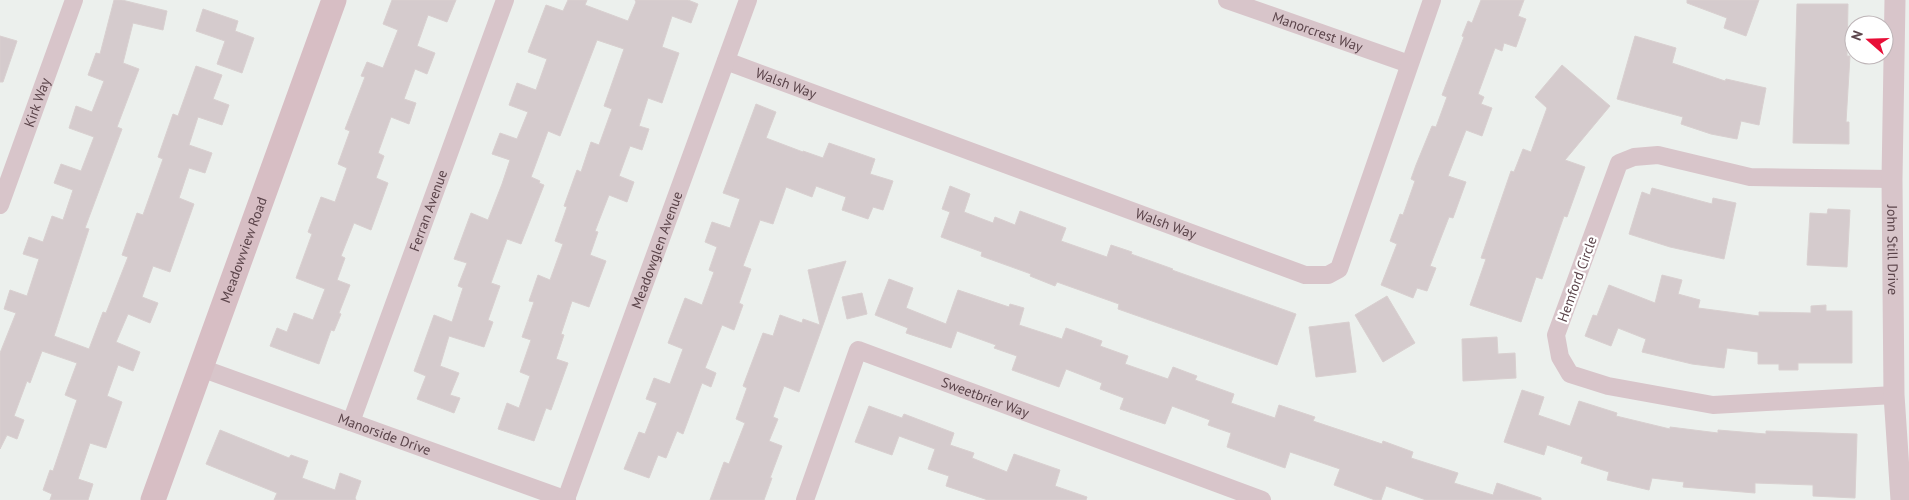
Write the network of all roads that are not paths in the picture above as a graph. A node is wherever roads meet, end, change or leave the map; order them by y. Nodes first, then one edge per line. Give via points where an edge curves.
1 (74, 0) edge
2 (505, 0) edge
3 (748, 0) edge
4 (1227, 0) edge
5 (1432, 0) edge
6 (1895, 0) edge
7 (331, 1) edge
8 (726, 60) junction
9 (1409, 64) junction
10 (1892, 179) junction
11 (0, 205) edge
12 (201, 368) junction
13 (1894, 395) junction
14 (351, 422) junction
15 (153, 500) edge
16 (567, 500) edge
17 (805, 500) edge
18 (1262, 500) edge
19 (1901, 500) edge

1 - 11 street, Kirk Way
2 - 14 street, Ferran Avenue
3 - 8 street, Meadowglen Avenue
4 - 9 street, Manorcrest Way
5 - 9 street, Walsh Way
6 - 10 street, John Still Drive
7 - 12 main road, Meadowview Road
8 - 9 street, Walsh Way via 1305,275 1328,275 1339,269
8 - 16 street, Meadowglen Avenue
10 - 13 street, John Still Drive
10 - 13 street, Hemford Circle via 1750,177 1658,155 1619,163 1556,335 1560,357 1570,374 1608,386 1685,401 1712,405
12 - 14 street, Manorside Drive
12 - 15 main road, Meadowview Road
13 - 19 street, John Still Drive
14 - 16 street, Manorside Drive
17 - 18 street, Sweetbrier Way via 858,350

